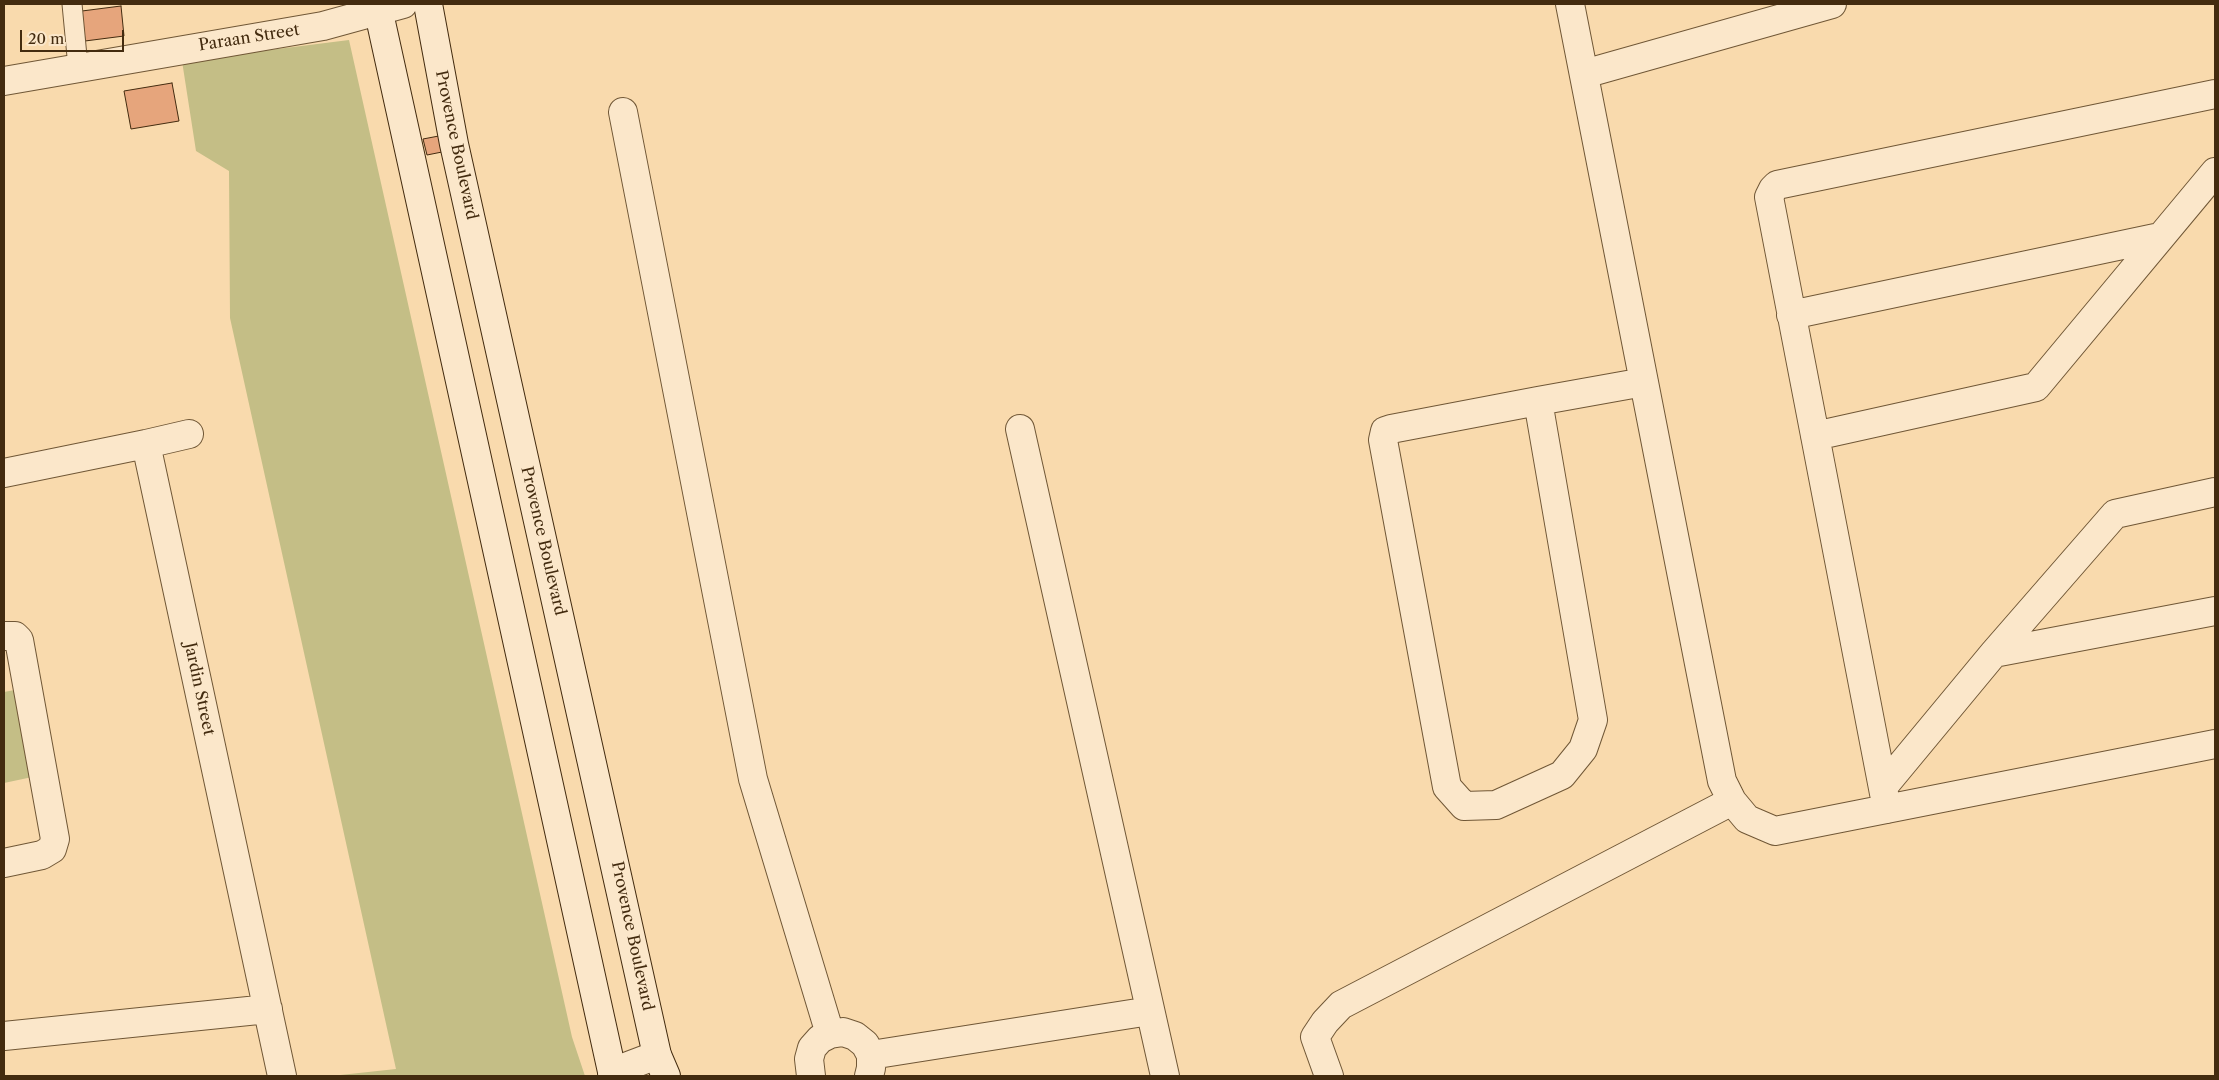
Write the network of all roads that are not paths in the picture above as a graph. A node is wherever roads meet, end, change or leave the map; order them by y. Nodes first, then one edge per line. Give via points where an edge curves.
1 (72, 4) edge
2 (428, 4) edge
3 (1570, 4) edge
4 (1832, 4) edge
5 (386, 6) edge
6 (78, 67) junction
7 (1584, 74) junction
8 (4, 81) edge
9 (2215, 94) edge
10 (623, 112) dead end
11 (2215, 172) edge
12 (2160, 237) junction
13 (1791, 315) junction
14 (1644, 382) junction
15 (1538, 401) junction
16 (1020, 429) dead end
17 (189, 434) dead end
18 (1815, 436) junction
19 (146, 444) junction
20 (4, 473) edge
21 (2215, 492) edge
22 (2215, 611) edge
23 (4, 636) edge
24 (1994, 653) junction
25 (2215, 744) edge
26 (1885, 798) junction
27 (1732, 802) junction
28 (4, 863) edge
29 (268, 1009) junction
30 (1150, 1011) junction
31 (830, 1034) junction
32 (4, 1036) edge
33 (661, 1066) edge
34 (870, 1066) edge
35 (612, 1074) edge
36 (282, 1076) edge
37 (811, 1076) edge
38 (1164, 1076) edge
39 (1329, 1076) edge

1 - 6 lane
2 - 33 street, Provence Boulevard via 454,144
3 - 7 street
4 - 7 street
5 - 6 street, Paraan Street via 323,26
5 - 35 street
6 - 8 street, Paraan Street
7 - 14 street
9 - 13 street via 1777,185 1769,197
10 - 31 street via 753,779
11 - 12 street
12 - 13 street
12 - 18 street via 2036,388
13 - 18 street
14 - 15 street
14 - 27 street via 1722,781
15 - 15 street via 1593,720 1583,749 1562,774 1496,805 1464,806 1447,787 1383,440 1385,431 1391,429
16 - 30 street
17 - 19 street
18 - 26 street
19 - 20 street
19 - 29 street, Jardin Street
21 - 24 street via 2115,514
22 - 24 street
23 - 28 street via 15,636 19,640 55,839 52,849 42,855
24 - 26 street
25 - 26 street
26 - 27 street via 1775,830 1747,819
27 - 39 street via 1341,1005 1315,1037
29 - 32 street
29 - 36 street, Jardin Street
30 - 34 street
30 - 38 street
31 - 34 street via 843,1032 865,1044
31 - 37 street via 812,1048 809,1059
33 - 35 street

